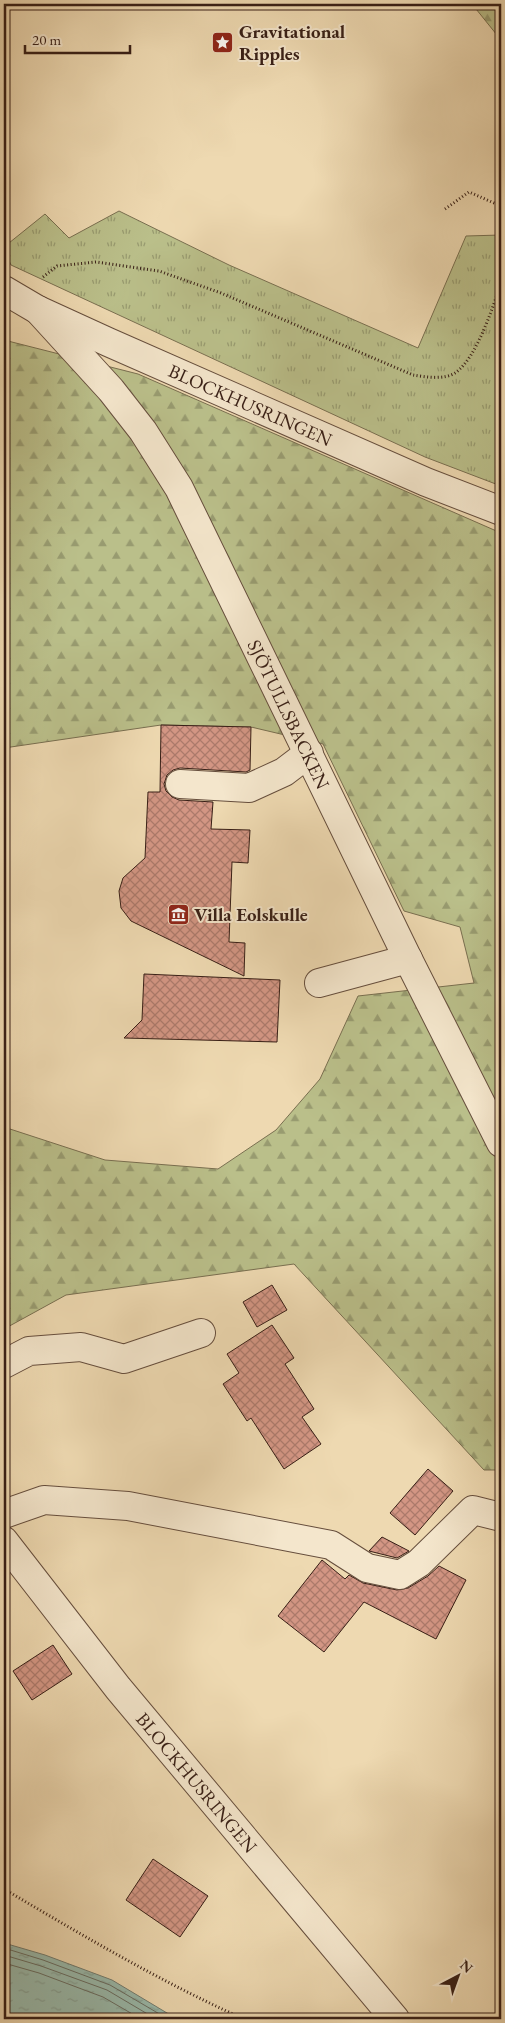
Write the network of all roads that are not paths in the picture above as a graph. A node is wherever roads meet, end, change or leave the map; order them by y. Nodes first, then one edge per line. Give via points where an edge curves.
1 (19, 299) edge
2 (501, 511) edge
3 (309, 753) junction
4 (180, 784) dead end
5 (408, 958) junction
6 (319, 983) dead end
7 (501, 1142) edge
8 (201, 1333) dead end
9 (4, 1364) edge
10 (4, 1514) edge
11 (501, 1517) edge
12 (4, 1542) edge
13 (395, 2019) edge

1 - 2 street, BLOCKHUSRINGEN via 426,482
1 - 3 street, SJÖTULLSBACKEN via 111,390 143,431 179,488
3 - 4 street via 284,772 249,788
3 - 5 street, SJÖTULLSBACKEN
5 - 6 street
5 - 7 street, SJÖTULLSBACKEN
8 - 9 street via 124,1358 81,1347 29,1350
10 - 11 street via 44,1500 128,1506 331,1545 366,1568 400,1575 419,1562 473,1510
12 - 13 street, BLOCKHUSRINGEN via 118,1688

